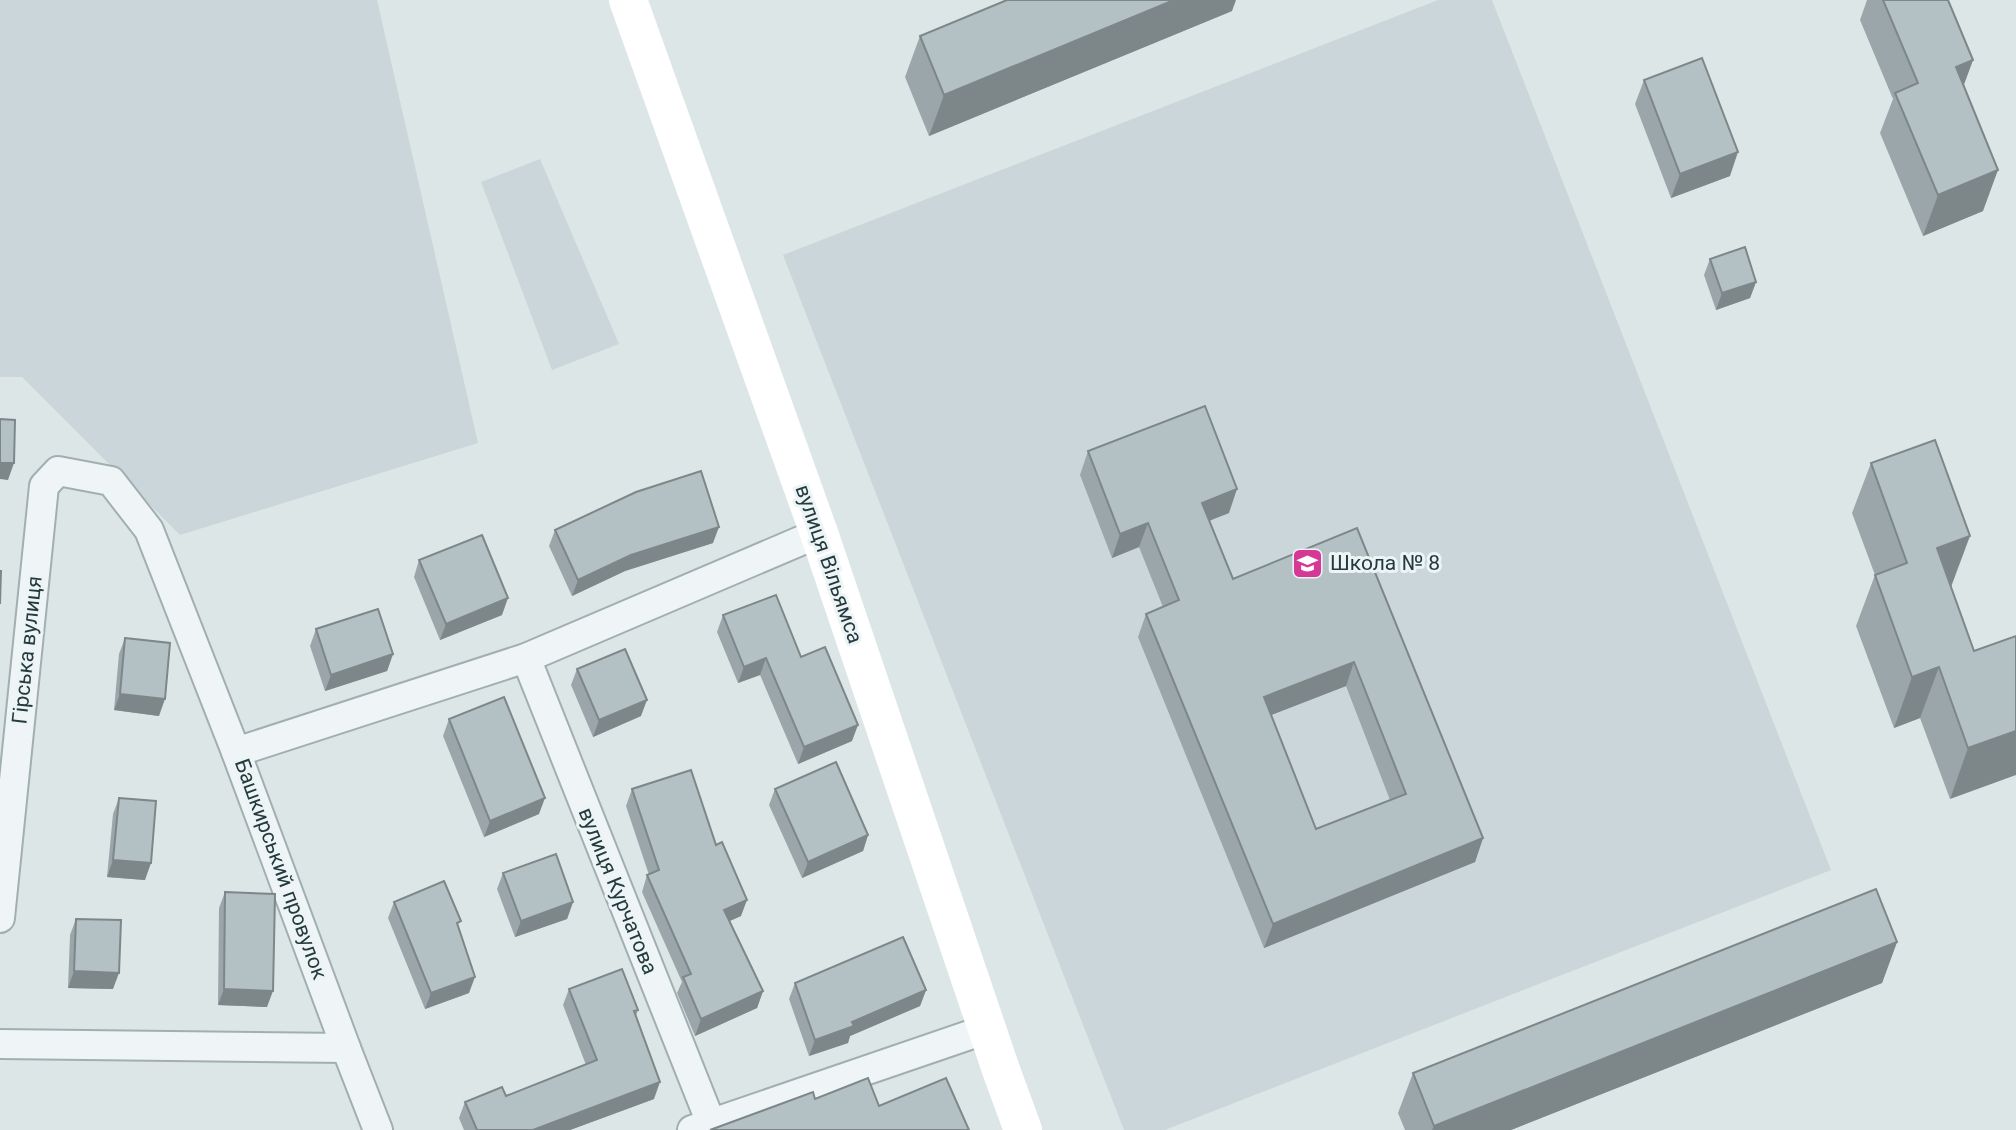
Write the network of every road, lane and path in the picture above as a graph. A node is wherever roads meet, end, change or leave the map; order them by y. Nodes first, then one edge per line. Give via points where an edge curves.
1 (628, 0) edge
2 (819, 533) junction
3 (526, 658) junction
4 (236, 752) junction
5 (0, 918) edge
6 (987, 1029) junction
7 (0, 1044) edge
8 (346, 1048) junction
9 (701, 1127) edge
10 (378, 1130) edge
11 (1023, 1130) edge

1 - 2 street, вулиця Вільямса
2 - 3 street, Башкирський провулок
2 - 6 street, вулиця Вільямса
3 - 4 street, Башкирський провулок
3 - 9 street, вулиця Курчатова
4 - 5 street, Гірська вулиця via 149,530 111,481 58,471 44,486
4 - 8 street, Башкирський провулок
6 - 9 street
6 - 11 street, вулиця Вільямса
7 - 8 street
8 - 10 street, Башкирський провулок

